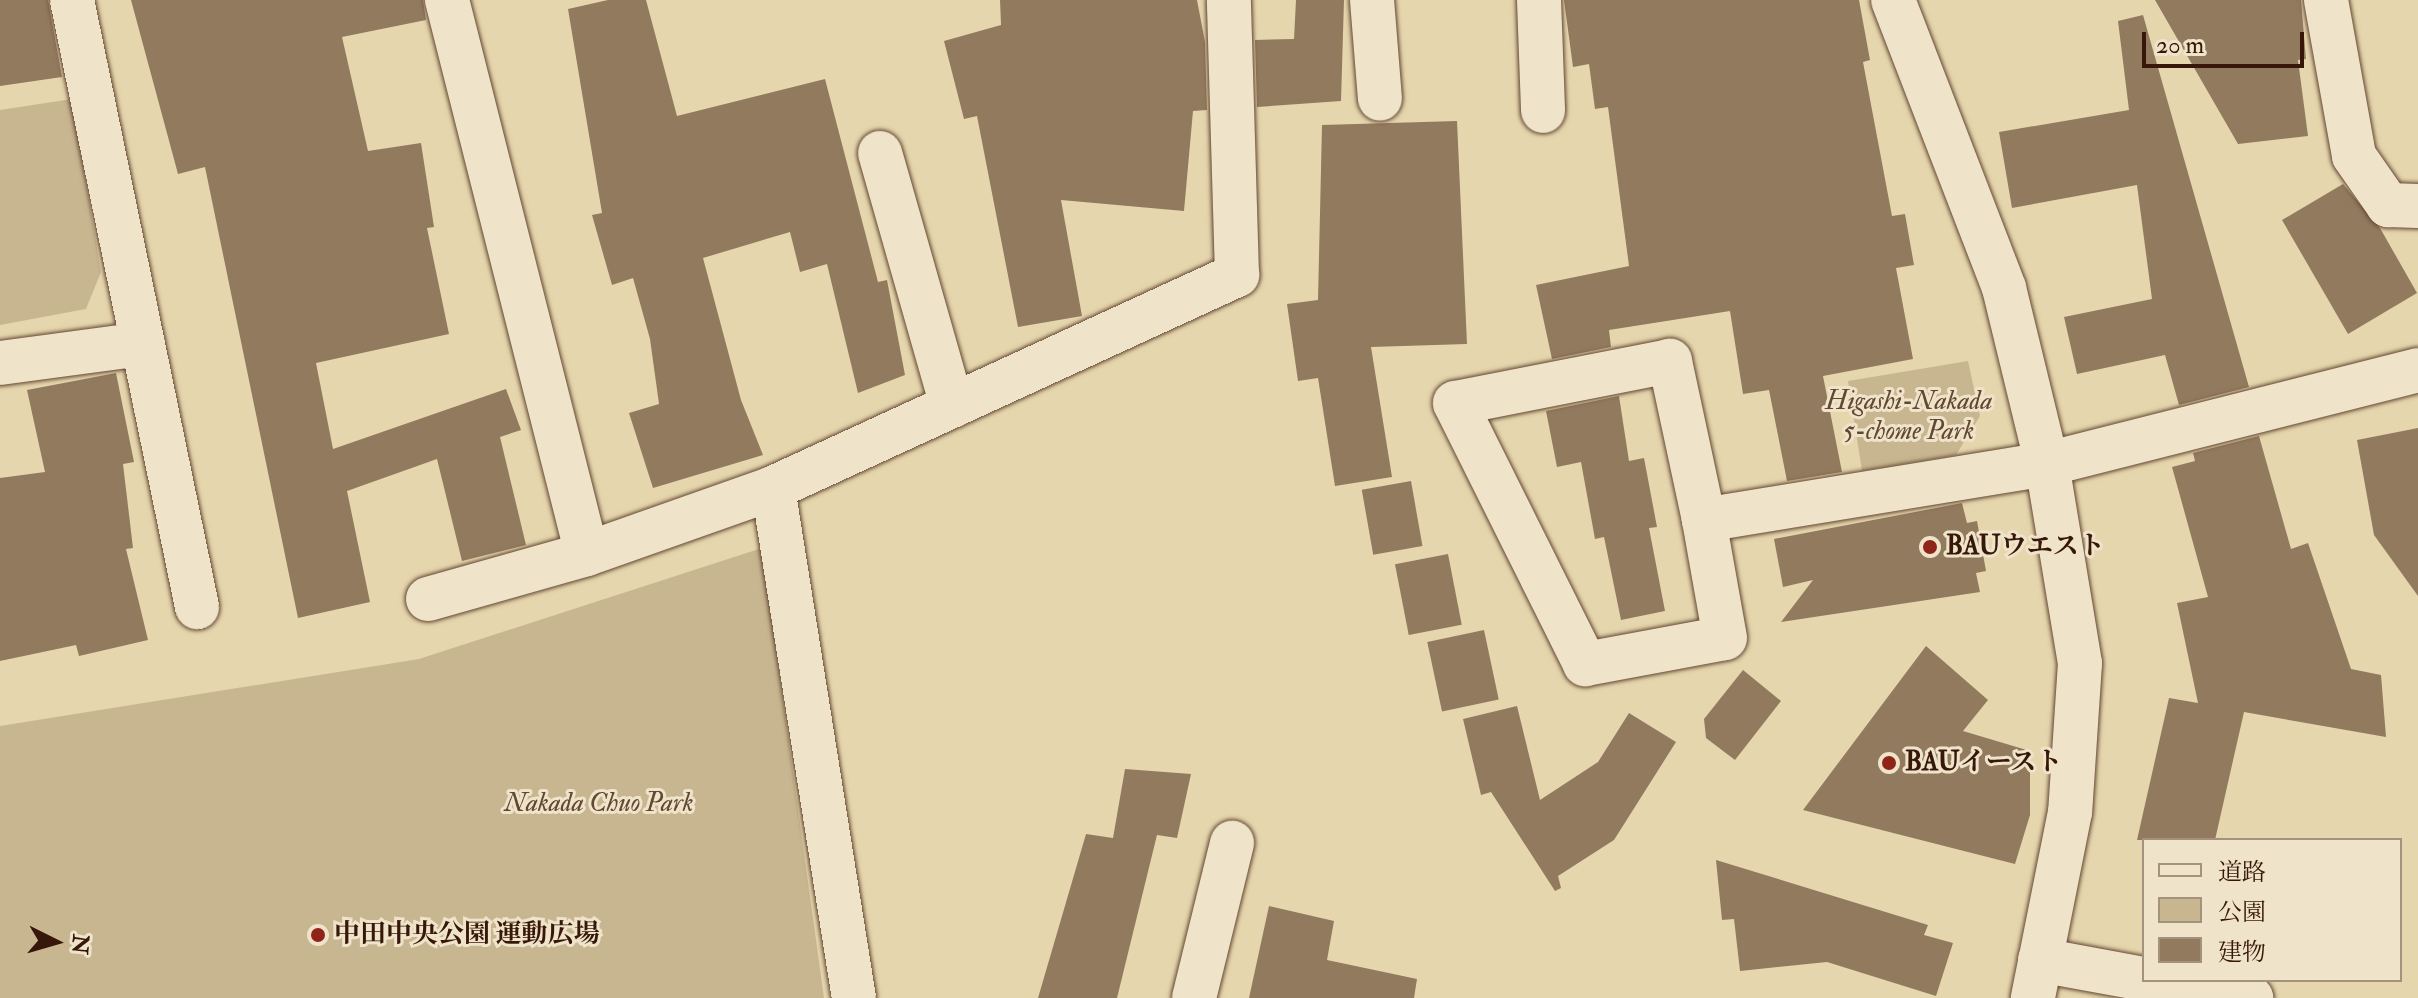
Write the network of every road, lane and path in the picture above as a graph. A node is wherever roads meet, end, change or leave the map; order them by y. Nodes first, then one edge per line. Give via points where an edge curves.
1 (72, 0) edge
2 (447, 0) edge
3 (1229, 0) edge
4 (1372, 0) edge
5 (1539, 0) edge
6 (1893, 0) edge
7 (2326, 0) edge
8 (1380, 99) dead end
9 (1543, 111) dead end
10 (880, 153) dead end
11 (2418, 206) edge
12 (143, 344) junction
13 (0, 363) edge
14 (2418, 370) edge
15 (952, 406) junction
16 (2047, 464) junction
17 (773, 488) junction
18 (1704, 520) junction
19 (587, 554) junction
20 (428, 599) dead end
21 (197, 607) dead end
22 (1232, 843) dead end
23 (2036, 979) edge
24 (2142, 979) edge
25 (2163, 982) edge
26 (854, 998) edge
27 (1194, 998) edge
28 (2251, 998) edge

1 - 12 street
2 - 19 street
3 - 15 street via 1237,275
4 - 8 street
5 - 9 street
6 - 16 street via 2004,288
7 - 11 street via 2354,156 2388,205
10 - 15 street
12 - 13 street
12 - 21 street
14 - 16 street
15 - 17 street
16 - 18 street
16 - 23 street via 2080,663 2079,733
17 - 19 street
17 - 26 street
18 - 18 street via 1725,638 1585,664 1455,403 1670,361
19 - 20 street
22 - 27 street
23 - 24 street
25 - 28 street

